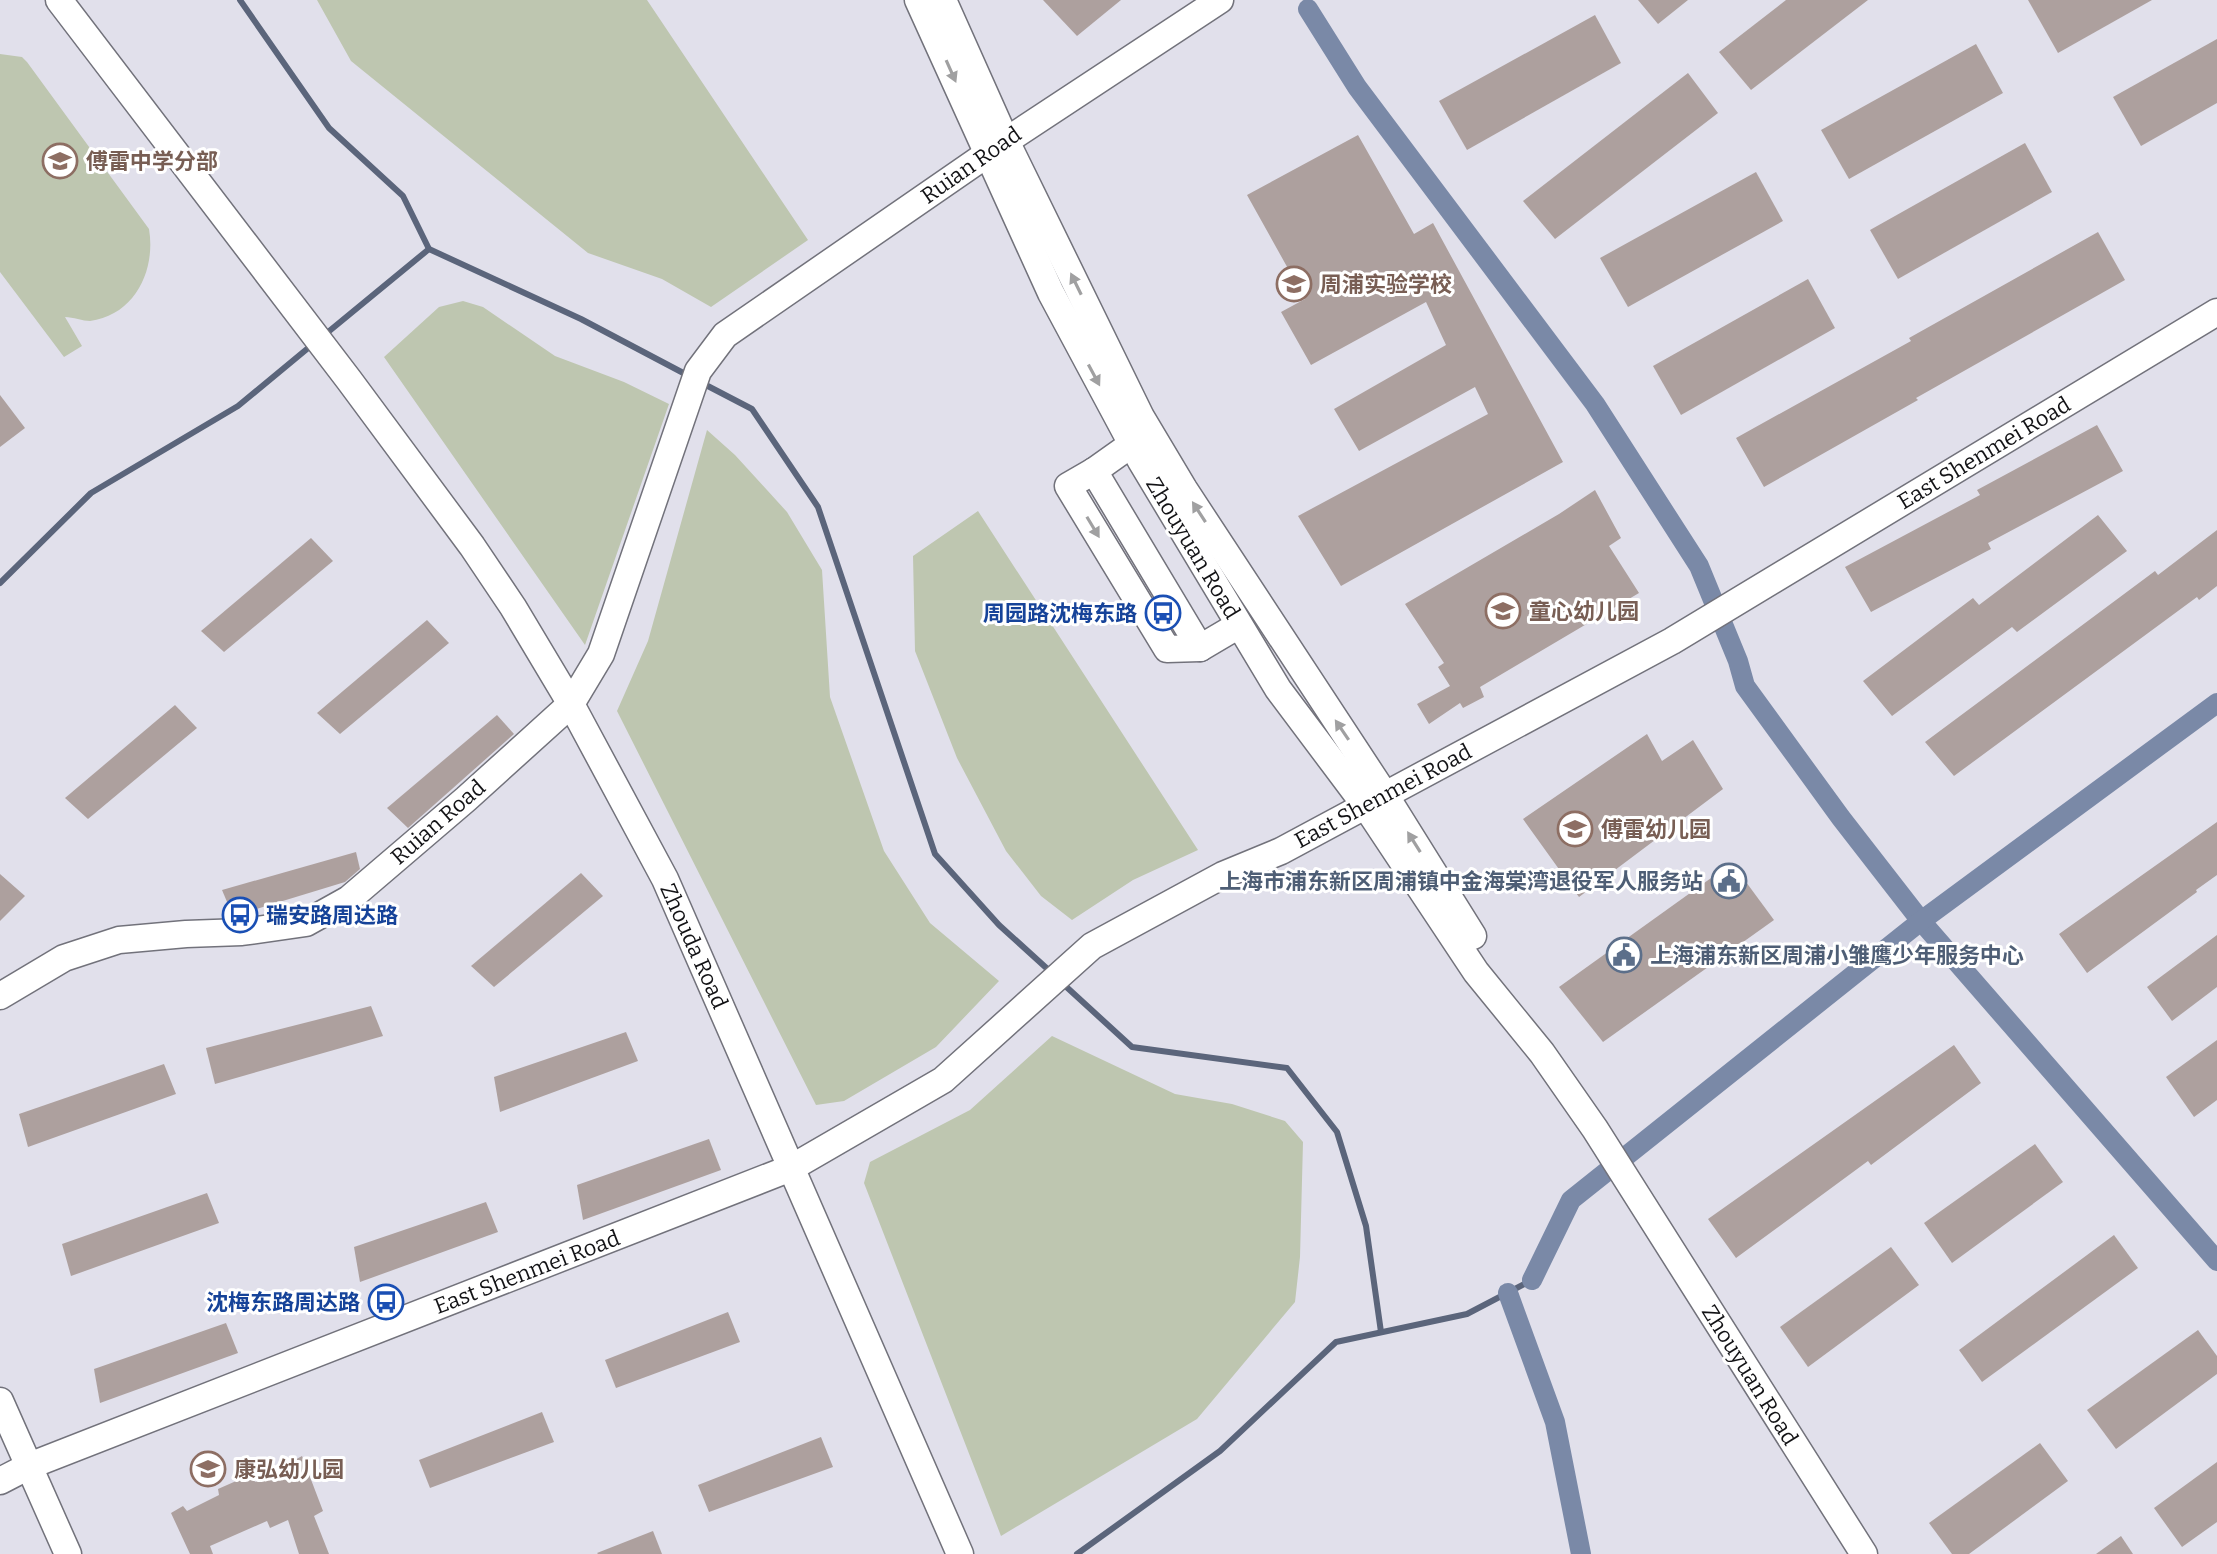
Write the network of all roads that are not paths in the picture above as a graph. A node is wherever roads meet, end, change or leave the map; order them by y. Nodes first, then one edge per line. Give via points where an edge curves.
1 (59, 0) edge
2 (918, 0) edge
3 (943, 0) edge
4 (1220, 0) edge
5 (997, 147) junction
6 (2217, 312) edge
7 (1132, 444) junction
8 (1239, 625) junction
9 (571, 704) junction
10 (1375, 800) junction
11 (0, 996) edge
12 (791, 1168) junction
13 (0, 1401) edge
14 (29, 1466) junction
15 (0, 1481) edge
16 (68, 1554) edge
17 (960, 1554) edge
18 (1864, 1554) edge

1 - 9 street, Zhouda Road via 472,546
2 -> 5 street, Zhouyuan Road
3 - 5 street, Zhouyuan Road
4 - 5 street, Ruian Road
5 -> 7 street, Zhouyuan Road via 1051,293
5 - 9 street, Ruian Road via 725,335 698,371 601,654
10 -> 5 street, Zhouyuan Road via 1141,417
6 - 10 street, East Shenmei Road via 1672,641
7 - 8 street, Zhouyuan Road
7 -> 8 street via 1094,471 1200,648
8 - 10 street, Zhouyuan Road via 1278,689
9 - 11 street, Ruian Road via 349,899 306,923 119,940 64,958
9 - 12 street, Zhouda Road via 665,879
10 - 12 street, East Shenmei Road via 1092,946 943,1080
10 - 18 street, Zhouyuan Road via 1481,949 1542,1053
12 - 14 street, East Shenmei Road
12 - 17 street, Zhouda Road
13 - 14 street
14 - 15 street, East Shenmei Road
14 - 16 street

